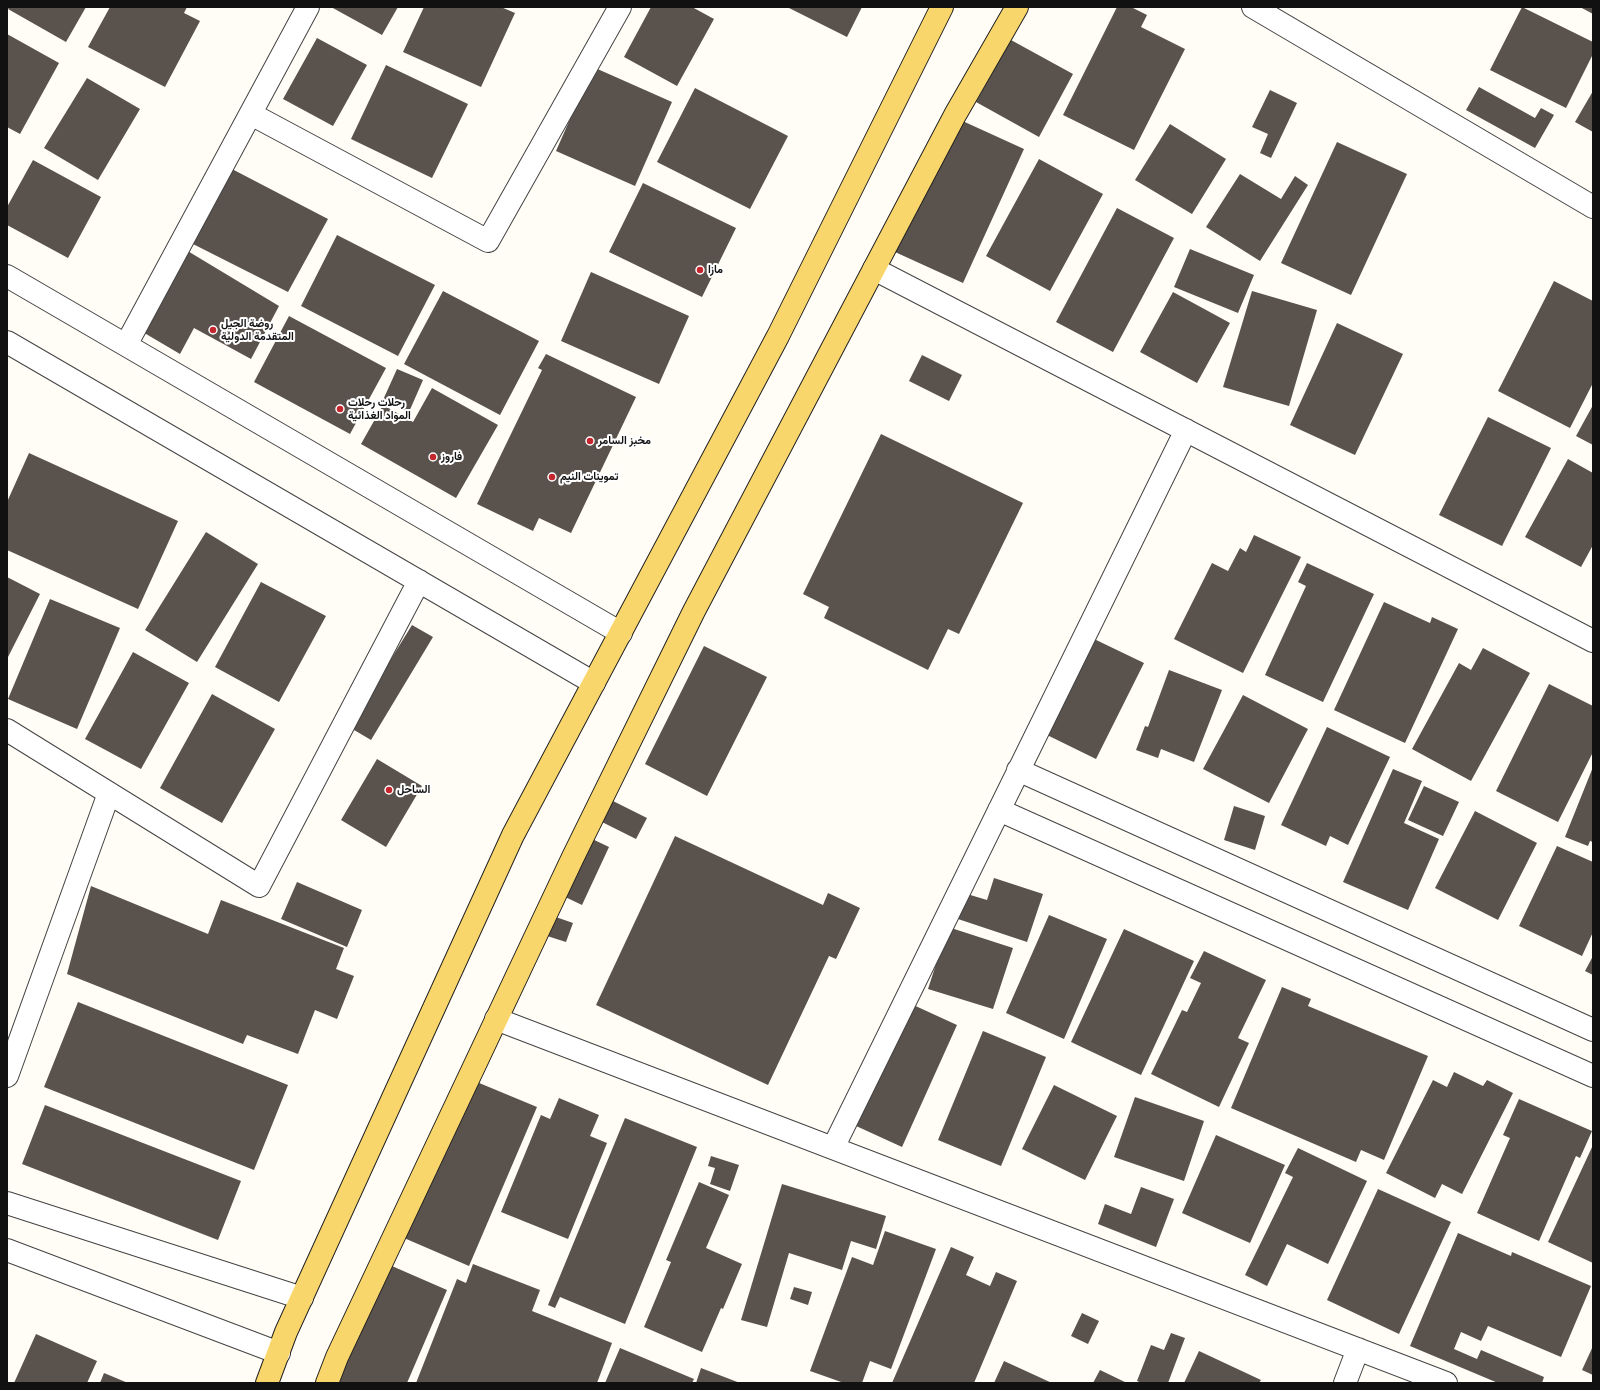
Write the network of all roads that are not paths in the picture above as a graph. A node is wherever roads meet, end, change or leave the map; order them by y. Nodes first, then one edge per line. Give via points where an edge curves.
1 (308, 7) edge
2 (620, 7) edge
3 (942, 7) edge
4 (1017, 7) edge
5 (1253, 7) edge
6 (251, 114) junction
7 (1593, 207) edge
8 (874, 269) junction
9 (7, 276) edge
10 (7, 342) edge
11 (126, 345) junction
12 (1186, 430) junction
13 (419, 581) junction
14 (621, 632) junction
15 (1593, 641) edge
16 (594, 683) junction
17 (7, 730) edge
18 (1018, 770) junction
19 (109, 793) junction
20 (999, 810) junction
21 (496, 1019) junction
22 (1593, 1030) edge
23 (7, 1076) edge
24 (1593, 1076) edge
25 (833, 1148) junction
26 (7, 1202) edge
27 (7, 1250) edge
28 (302, 1298) junction
29 (1358, 1349) junction
30 (278, 1353) junction
31 (267, 1383) edge
32 (327, 1383) edge
33 (1344, 1383) edge
34 (1446, 1383) edge

1 - 6 street
2 - 6 street via 488,242
3 - 14 main road via 778,336
4 - 8 main road via 955,115
5 - 7 street
6 - 11 street
8 - 12 street
8 - 21 main road via 694,611
9 - 11 street
10 - 13 street
11 - 14 street
12 - 15 street
12 - 18 street
13 - 16 street
13 - 19 street via 259,886
14 - 16 main road
16 - 28 main road via 513,835
17 - 19 street
18 - 20 street
18 - 22 street
19 - 23 street
20 - 24 street
20 - 25 street
21 - 25 street
21 - 32 main road
25 - 29 street
26 - 28 street
27 - 30 street
28 - 30 main road
29 - 33 street
29 - 34 street
30 - 31 main road

